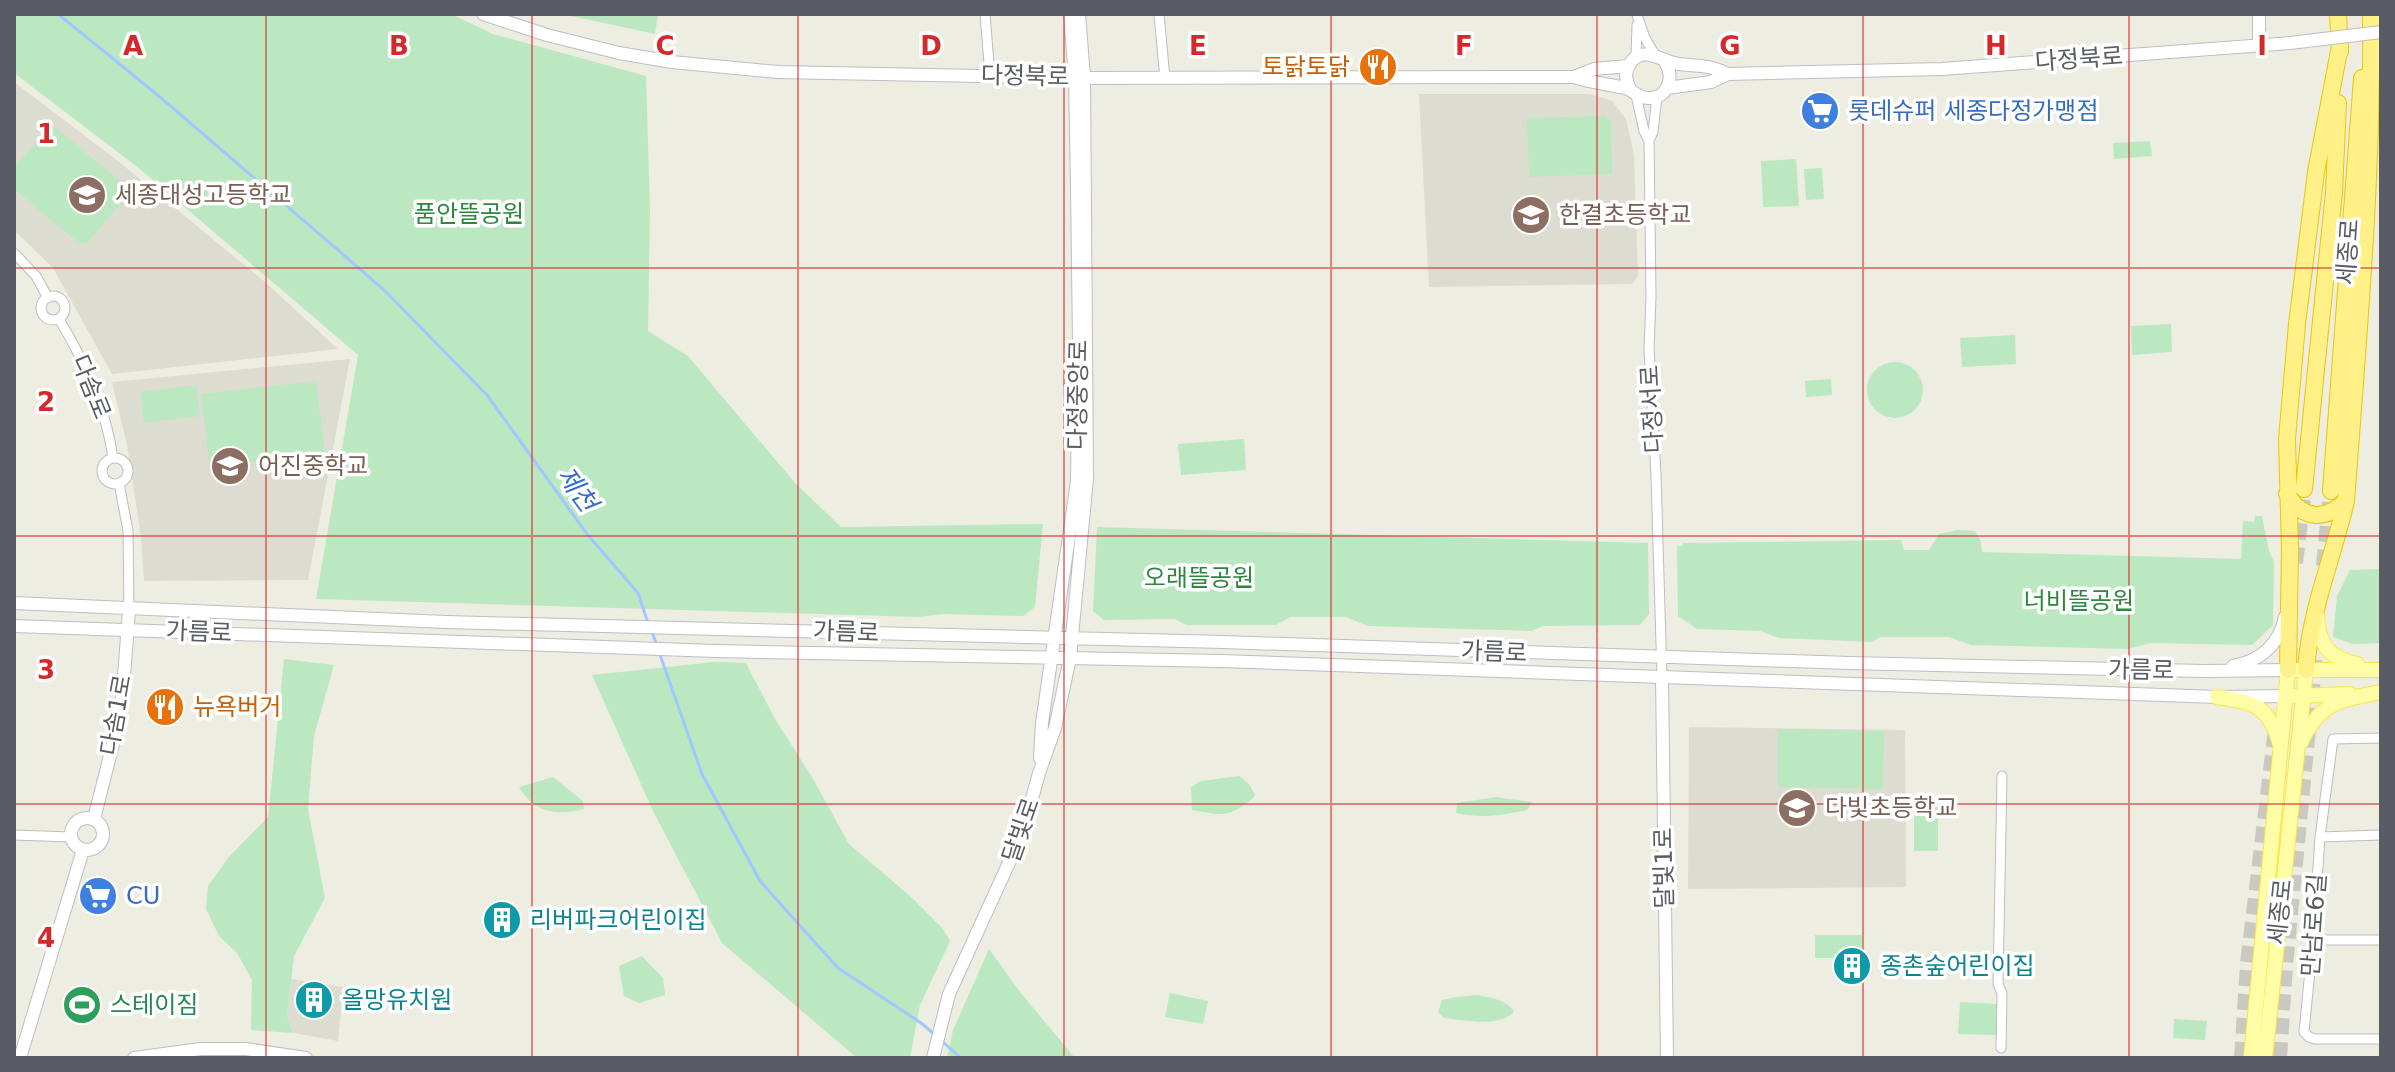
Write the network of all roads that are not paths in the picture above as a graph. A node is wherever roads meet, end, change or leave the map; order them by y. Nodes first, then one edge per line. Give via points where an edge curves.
1 (483, 14) edge
2 (985, 14) edge
3 (1070, 14) edge
4 (1079, 14) edge
5 (1159, 14) edge
6 (1637, 14) edge
7 (2259, 14) edge
8 (2338, 14) edge
9 (2363, 14) edge
10 (2371, 14) edge
11 (2381, 32) edge
12 (2259, 46) junction
13 (2340, 46) junction
14 (1660, 58) junction
15 (1632, 62) junction
16 (1728, 74) junction
17 (990, 76) junction
18 (1574, 77) junction
19 (1080, 78) junction
20 (1165, 79) junction
21 (1633, 92) junction
22 (1662, 92) junction
23 (1649, 141) junction
24 (14, 253) edge
25 (48, 298) junction
26 (59, 319) junction
27 (113, 458) junction
28 (119, 483) junction
29 (2304, 489) tunnel mouth
30 (2331, 491) tunnel mouth
31 (2287, 494) junction
32 (2346, 501) junction
33 (2288, 602) junction
34 (14, 603) edge
35 (2316, 607) junction
36 (129, 610) junction
37 (14, 626) edge
38 (127, 629) junction
39 (1054, 639) junction
40 (1071, 639) junction
41 (1661, 656) junction
42 (1052, 657) junction
43 (1070, 658) junction
44 (2288, 670) junction
45 (2306, 670) junction
46 (2381, 670) edge
47 (2204, 671) junction
48 (1662, 677) junction
49 (2381, 692) edge
50 (2303, 695) junction
51 (2286, 696) junction
52 (2217, 697) junction
53 (2381, 738) edge
54 (2281, 747) junction
55 (2297, 750) junction
56 (1039, 773) junction
57 (2002, 776) dead end
58 (94, 819) junction
59 (14, 835) edge
60 (2381, 835) edge
61 (71, 837) junction
62 (2320, 837) junction
63 (83, 850) junction
64 (2313, 940) junction
65 (2381, 940) edge
66 (2381, 1039) edge
67 (2001, 1048) dead end
68 (20, 1057) edge
69 (134, 1058) edge
70 (306, 1058) edge
71 (933, 1058) edge
72 (1667, 1058) edge
73 (2251, 1058) edge
74 (2265, 1058) edge

1 - 17 street, 다정북로 via 619,53 672,62 778,72
2 - 17 street
3 - 19 street, 다정중앙로
4 - 19 street, 다정중앙로
5 - 20 street
6 - 14 street via 1645,38
6 - 15 street
7 - 12 street
8 - 13 highway, 세종로
9 - 30 highway, 세종로
10 - 32 highway via 2369,169
11 - 12 street, 다정북로, bridge
12 - 16 street, 다정북로 via 1942,69
13 - 29 highway, 세종로 via 2334,192
13 - 31 highway via 2316,172 2297,324
14 - 15 street via 1648,54
14 - 16 street
14 - 22 street via 1671,74
15 - 18 street
15 - 21 street via 1626,74
16 - 22 street
17 - 19 street, 다정북로
18 - 20 street, 다정북로
18 - 21 street
19 - 20 street, 다정북로
19 - 39 street, 다정중앙로 via 1077,481
19 - 40 street, 다정중앙로 via 1087,478
21 - 22 street via 1650,99
21 - 23 street
22 - 23 street
23 - 41 street, 다정서로 via 1649,349
24 - 25 street, 다솜로
25 - 26 street, 다솜로 via 64,303
25 - 26 street, 다솜로 via 42,312
26 - 27 street, 다솜로 via 97,396
27 - 28 street, 다솜로 via 128,470
27 - 28 street, 다솜로 via 103,466 103,474 107,481
28 - 36 street, 다솜로 via 128,531
31 - 32 highway via 2309,514 2324,515
31 - 33 highway
32 - 35 highway
33 - 44 highway
33 - 47 street via 2283,628 2270,649 2242,664
34 - 36 street, 가름로
35 - 45 highway
35 - 46 main road via 2320,639 2328,651 2341,660
36 - 38 street, 다솜1로
36 - 39 street, 가름로
37 - 38 street, 가름로
38 - 42 street, 가름로 via 715,651
38 - 58 street, 다솜1로 via 117,728
39 - 40 street, 가름로
39 - 42 street, 다정중앙로
40 - 41 street, 가름로
40 - 43 street, 다정중앙로
41 - 47 street, 가름로
41 - 48 street, 다정서로
42 - 43 street, 가름로
42 - 56 street, 다정중앙로
43 - 48 street, 가름로
43 - 56 street, 달빛로
44 - 45 main road
44 - 47 street, 가름로
44 - 51 main road, 세종로
45 - 46 main road
45 - 50 main road, 세종로
48 - 52 street, 가름로
48 - 72 street, 달빛1로
49 - 50 main road
49 - 55 main road via 2321,710
50 - 51 main road
50 - 55 main road, 세종로
51 - 52 street, 가름로
51 - 54 main road, 세종로
52 - 54 main road via 2265,711
53 - 62 street, 만남로6길 via 2333,739
54 - 73 main road, 세종로
55 - 74 main road, 세종로
56 - 71 street, 달빛로 via 1023,832 949,994
57 - 67 street
58 - 61 street via 79,820
58 - 63 street, 다솜1로 via 103,837 98,846
59 - 61 street
60 - 62 street
61 - 63 street
62 - 64 street, 만남로6길
63 - 68 street, 다솜1로
64 - 65 street
64 - 66 street, 만남로6길 via 2304,1032 2315,1039
69 - 70 street via 246,1049

